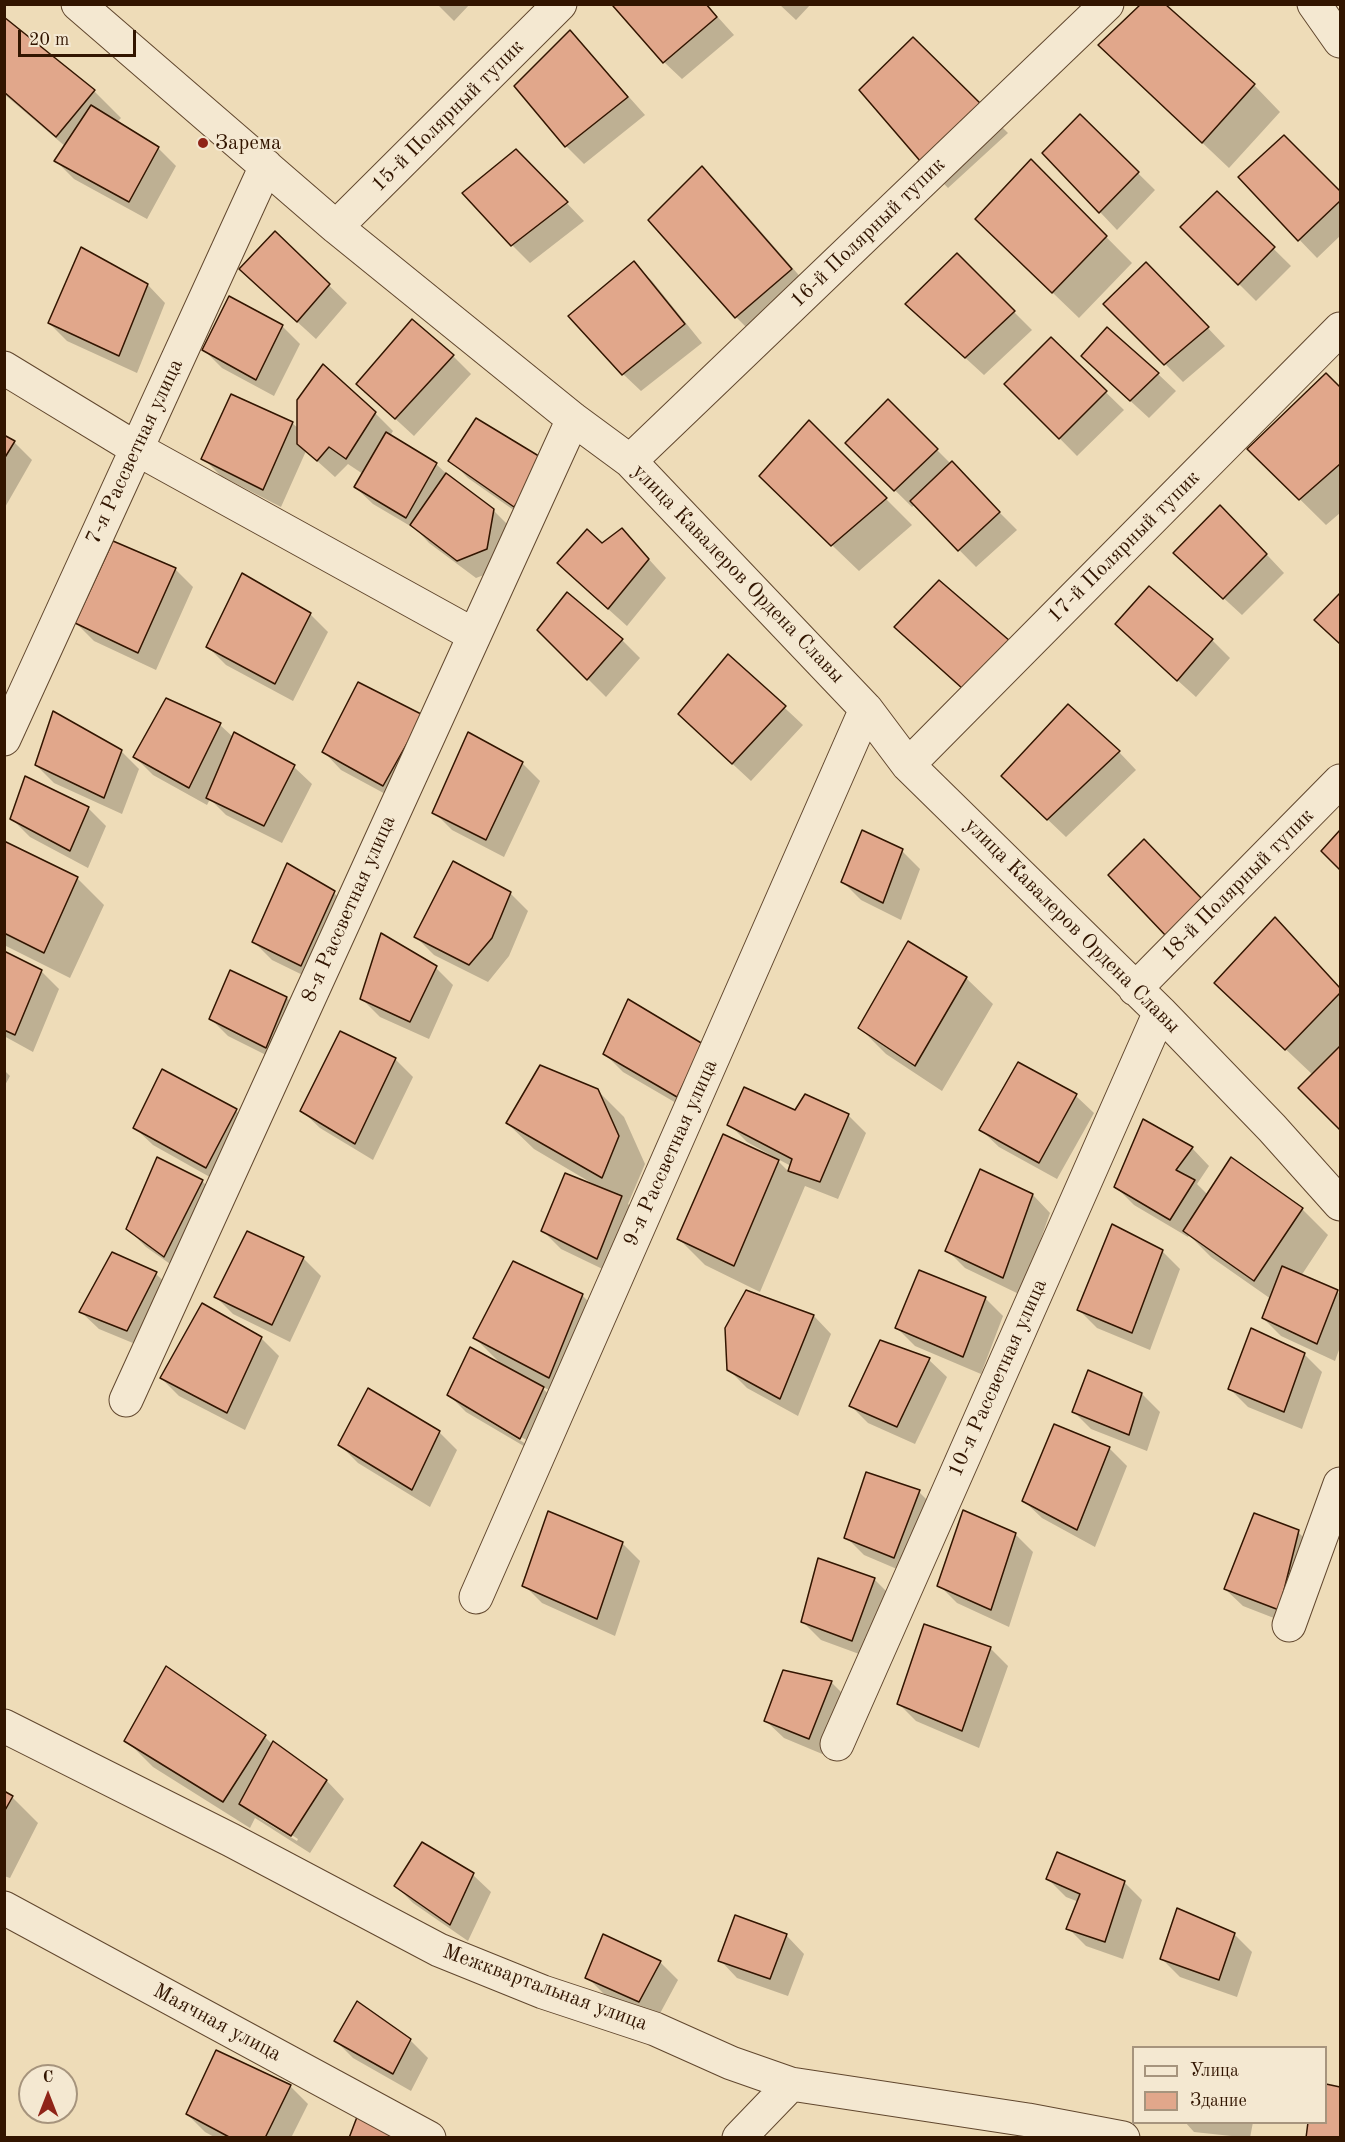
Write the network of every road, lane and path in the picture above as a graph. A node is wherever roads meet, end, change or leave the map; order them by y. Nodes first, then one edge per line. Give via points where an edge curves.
1 (78, 4) edge
2 (560, 4) edge
3 (1107, 4) edge
4 (1314, 4) edge
5 (1340, 38) edge
6 (266, 166) junction
7 (336, 227) junction
8 (1341, 329) edge
9 (4, 368) edge
10 (573, 418) junction
11 (137, 449) junction
12 (630, 461) junction
13 (474, 635) junction
14 (866, 709) junction
15 (4, 739) edge
16 (908, 765) junction
17 (1341, 781) edge
18 (1135, 989) junction
19 (1160, 1012) junction
20 (1341, 1204) edge
21 (126, 1400) dead end
22 (1341, 1484) edge
23 (476, 1597) dead end
24 (1289, 1625) dead end
25 (4, 1726) edge
26 (837, 1744) dead end
27 (4, 1908) edge
28 (791, 2084) junction
29 (429, 2138) edge
30 (738, 2138) edge
31 (1123, 2138) edge

1 - 6 street, улица Кавалеров Ордена Славы
2 - 7 street, 15-й Полярный тупик
3 - 12 street, 16-й Полярный тупик
4 - 5 street
6 - 7 street, улица Кавалеров Ордена Славы
6 - 11 street, 7-я Рассветная улица
7 - 10 street, улица Кавалеров Ордена Славы
8 - 16 street, 17-й Полярный тупик
9 - 11 street
10 - 12 street, улица Кавалеров Ордена Славы
10 - 13 street, 8-я Рассветная улица
11 - 13 street
11 - 15 street, 7-я Рассветная улица
12 - 14 street, улица Кавалеров Ордена Славы
13 - 21 street, 8-я Рассветная улица
14 - 16 street, улица Кавалеров Ордена Славы
14 - 23 street, 9-я Рассветная улица
16 - 18 street, улица Кавалеров Ордена Славы
17 - 18 street, 18-й Полярный тупик
18 - 19 street, улица Кавалеров Ордена Славы
19 - 20 street, улица Кавалеров Ордена Славы
19 - 26 street, 10-я Рассветная улица
22 - 24 street
25 - 28 street, Межквартальная улица via 439,1950 543,1992 655,2029
27 - 29 street, Маячная улица
28 - 30 street
28 - 31 street, Межквартальная улица

